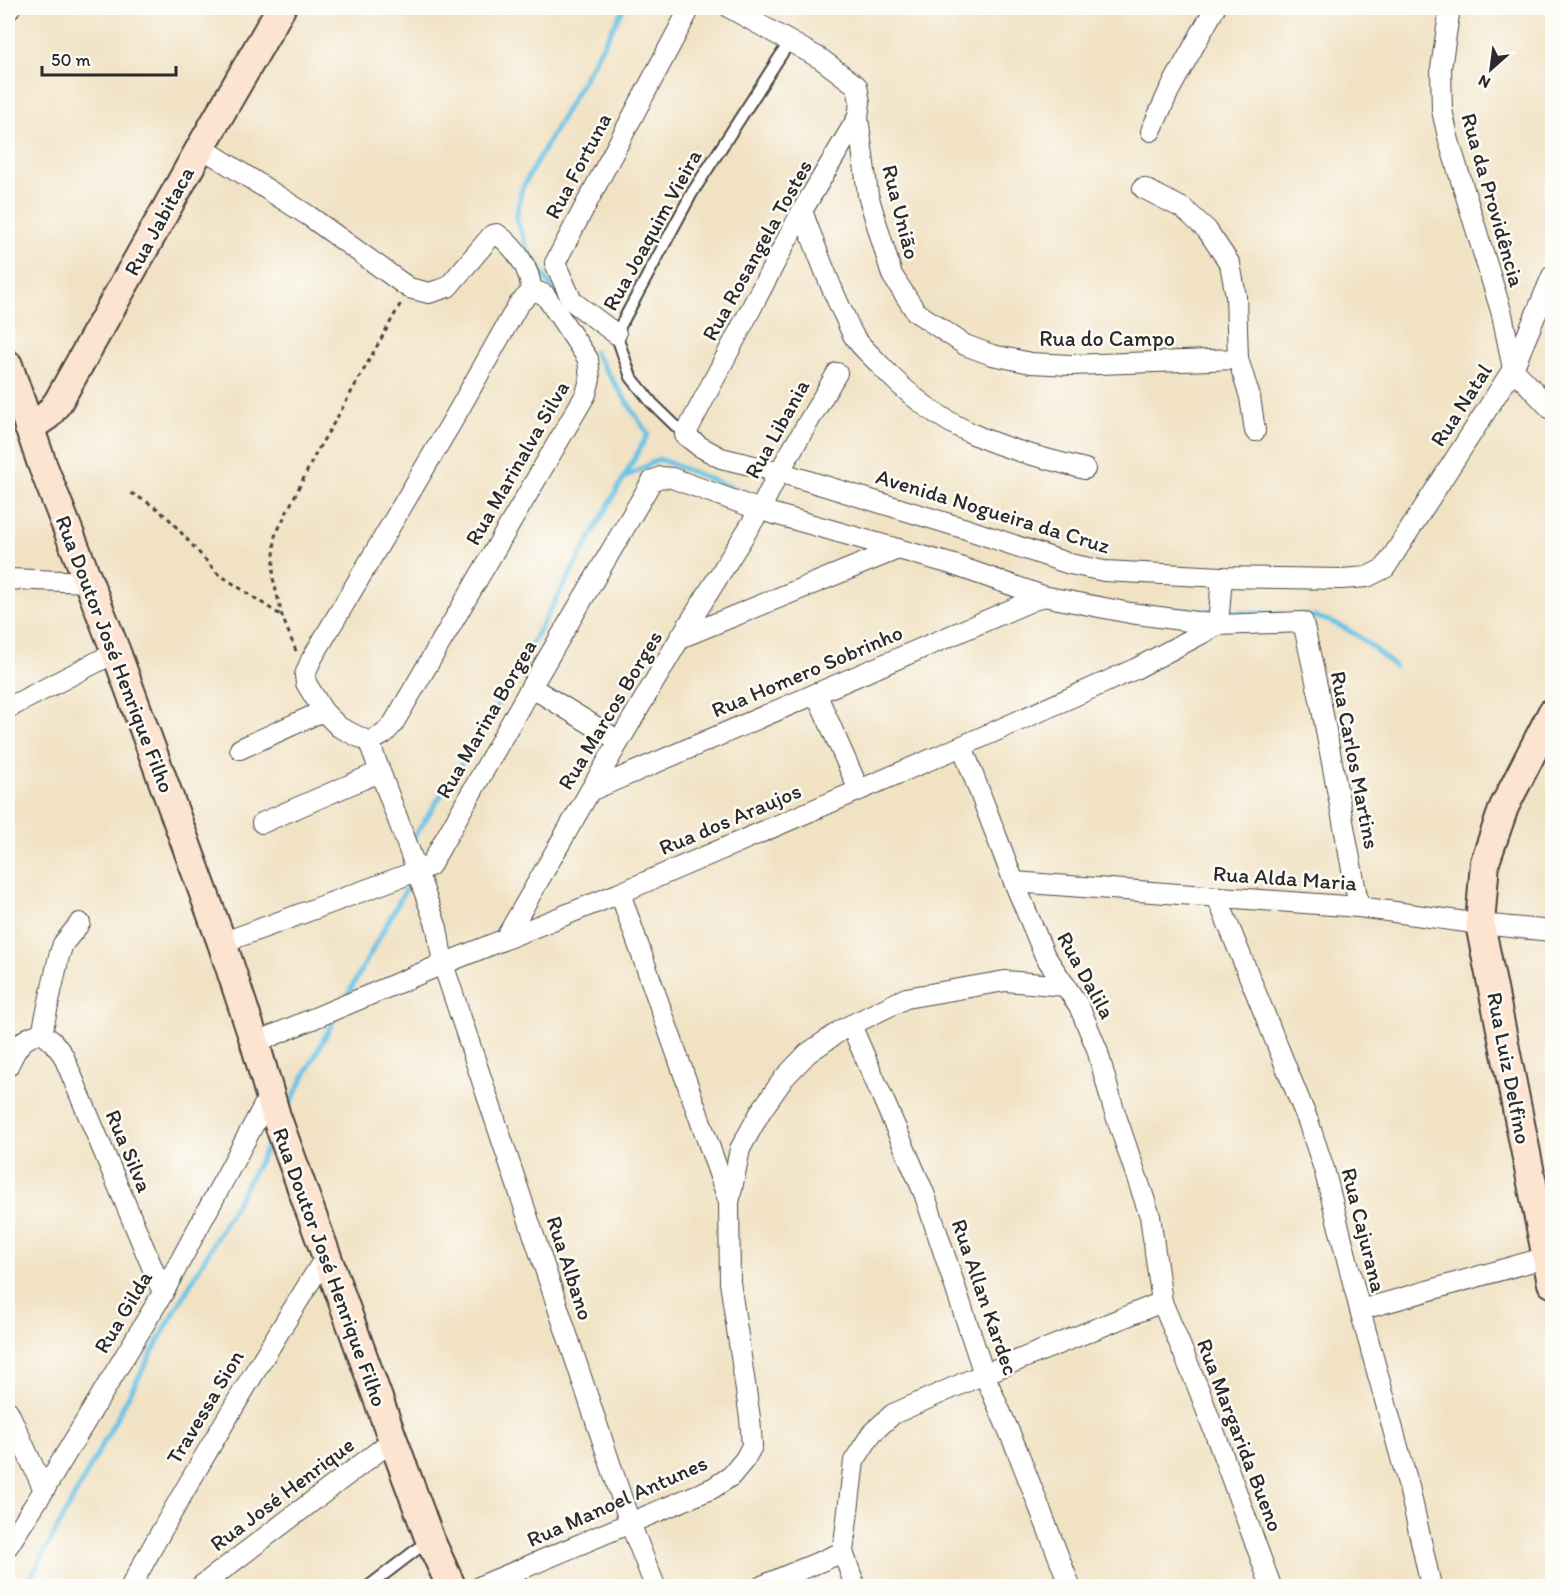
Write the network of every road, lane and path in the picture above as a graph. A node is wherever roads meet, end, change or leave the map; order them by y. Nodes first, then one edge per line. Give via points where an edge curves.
1 (281, 8) edge
2 (690, 8) edge
3 (730, 8) edge
4 (1215, 8) edge
5 (1450, 8) edge
6 (790, 41) junction
7 (858, 117) junction
8 (1152, 131) dead end
9 (201, 147) junction
10 (1143, 188) dead end
11 (802, 211) junction
12 (1552, 276) edge
13 (410, 288) junction
14 (531, 291) junction
15 (916, 312) joint
16 (616, 334) junction
17 (1238, 359) junction
18 (8, 365) edge
19 (1513, 369) junction
20 (837, 373) dead end
21 (1552, 410) edge
22 (29, 429) junction
23 (1255, 431) dead end
24 (685, 435) junction
25 (1085, 469) dead end
26 (778, 476) junction
27 (131, 493) dead end
28 (761, 508) junction
29 (898, 549) junction
30 (1396, 552) joint
31 (8, 579) edge
32 (89, 582) junction
33 (1222, 582) junction
34 (1043, 596) junction
35 (282, 616) junction
36 (1219, 620) junction
37 (680, 638) junction
38 (116, 652) junction
39 (305, 675) junction
40 (531, 687) junction
41 (816, 693) junction
42 (8, 708) edge
43 (323, 711) junction
44 (1550, 723) edge
45 (619, 741) junction
46 (369, 742) junction
47 (962, 746) junction
48 (240, 749) dead end
49 (380, 772) junction
50 (590, 790) junction
51 (859, 790) junction
52 (261, 823) dead end
53 (411, 867) junction
54 (1014, 882) junction
55 (620, 893) junction
56 (1217, 897) junction
57 (1359, 907) junction
58 (80, 923) dead end
59 (1480, 924) junction
60 (1552, 931) edge
61 (505, 939) junction
62 (222, 943) junction
63 (443, 964) junction
64 (1066, 986) junction
65 (851, 1025) junction
66 (42, 1033) junction
67 (255, 1043) junction
68 (8, 1066) edge
69 (276, 1115) junction
70 (729, 1203) junction
71 (326, 1256) junction
72 (1550, 1270) edge
73 (163, 1293) junction
74 (1162, 1302) junction
75 (1360, 1310) junction
76 (984, 1374) junction
77 (8, 1411) edge
78 (393, 1440) junction
79 (45, 1490) junction
80 (630, 1523) junction
81 (430, 1540) junction
82 (8, 1546) edge
83 (843, 1552) junction
84 (131, 1587) edge
85 (201, 1587) edge
86 (369, 1587) edge
87 (451, 1587) edge
88 (480, 1587) edge
89 (655, 1587) edge
90 (762, 1587) edge
91 (855, 1587) edge
92 (1070, 1587) edge
93 (1271, 1587) edge
94 (1431, 1587) edge

1 - 9 street, Rua Jabitaca
2 - 16 street, Rua Fortuna via 555,263 572,301
3 - 6 street
4 - 8 street via 1169,91
5 - 19 street, Rua da Providência via 1441,68 1442,110 1502,314
6 - 7 street via 856,86
6 - 16 lane, Rua Joaquim Vieira via 692,193
7 - 11 street, Rua Rosangela Tostes
7 - 15 street, Rua União via 868,195 880,238 892,275
9 - 13 street via 309,216
9 - 22 street, Rua Jabitaca via 58,402
10 - 17 street via 1184,208 1207,230 1230,264 1236,296
11 - 24 street, Rua Rosangela Tostes
11 - 25 street via 833,294 855,338 902,389 940,417 991,443
12 - 19 street, Rua Natal
13 - 14 street via 429,293 448,287 497,234 528,271
13 - 35 path via 317,451 275,536 273,578
14 - 39 street via 518,305
14 - 46 street, Rua Marinalva Silva via 545,295 588,359 590,379 586,394 393,724
15 - 17 street, Rua do Campo via 965,345 1031,363 1094,365
16 - 24 lane, Rua Joaquim Vieira via 632,377
17 - 23 street
18 - 22 street, Rua Doutor José Henrique Filho
19 - 21 street
19 - 30 street, Rua Natal
20 - 26 street, Rua Libania
22 - 32 street, Rua Doutor José Henrique Filho
24 - 26 street, Avenida Nogueira da Cruz via 721,458
26 - 28 street, Rua Libania
26 - 33 street, Avenida Nogueira da Cruz via 966,529 1070,564
27 - 35 path via 170,520 217,573
28 - 29 street
28 - 37 street, Rua Marcos Borges
28 - 40 street, Rua Marina Borgea via 672,478 652,481
29 - 34 street
29 - 37 street
30 - 33 street, Avenida Nogueira da Cruz via 1385,568 1367,577
31 - 32 street
32 - 38 street, Rua Doutor José Henrique Filho
33 - 36 street
34 - 36 street via 1130,614
34 - 41 street, Rua Homero Sobrinho
35 - 39 path
36 - 47 street, Rua dos Araujos via 1135,669
36 - 57 street, Rua Carlos Martins via 1303,622
37 - 45 street, Rua Marcos Borges
38 - 42 street
38 - 62 street, Rua Doutor José Henrique Filho
39 - 43 street
40 - 45 street
40 - 53 street, Rua Marina Borgea via 430,866
41 - 50 street, Rua Homero Sobrinho
41 - 51 street
43 - 46 street via 339,727
43 - 48 street
44 - 59 street, Rua Luiz Delfino via 1504,807 1485,862
45 - 50 street, Rua Marcos Borges
46 - 49 street
47 - 51 street, Rua dos Araujos
47 - 54 street, Rua Dalila
49 - 52 street
49 - 53 street
50 - 61 street, Rua Marcos Borges
51 - 55 street, Rua dos Araujos
53 - 62 street
53 - 63 street via 437,928
54 - 56 street, Rua Alda Maria
54 - 64 street, Rua Dalila via 1045,956
55 - 61 street, Rua dos Araujos
55 - 70 street
56 - 57 street, Rua Alda Maria
56 - 75 street, Rua Cajurana via 1308,1121
57 - 59 street, Rua Alda Maria
58 - 66 street via 63,944
59 - 60 street, Rua Alda Maria
59 - 72 street, Rua Luiz Delfino
61 - 63 street, Rua dos Araujos
62 - 67 street, Rua Doutor José Henrique Filho
63 - 67 street, Rua dos Araujos
63 - 80 street, Rua Albano
64 - 65 street, Rua Manoel Antunes via 1005,981 906,998
64 - 74 street, Rua Dalila via 1097,1049 1150,1216
65 - 70 street, Rua Manoel Antunes via 808,1053 760,1111 740,1149
65 - 76 street, Rua Allan Kardec via 924,1193
66 - 68 street via 21,1041
66 - 73 street, Rua Silva via 63,1055
67 - 69 street, Rua Doutor José Henrique Filho
69 - 71 street, Rua Doutor José Henrique Filho
69 - 73 street, Rua Gilda
70 - 80 street, Rua Manoel Antunes via 730,1282 752,1446 731,1476 713,1488
71 - 78 street, Rua Doutor José Henrique Filho
71 - 84 street, Travessa Sion via 211,1444
72 - 75 street
73 - 79 street, Rua Gilda
74 - 76 street
74 - 93 street, Rua Margarida Bueno via 1199,1390
75 - 94 street, Rua Cajurana via 1409,1487
76 - 83 street via 893,1414 872,1433 854,1461
76 - 92 street, Rua Allan Kardec
77 - 79 street
78 - 81 street, Rua Doutor José Henrique Filho
78 - 85 street, Rua José Henrique
79 - 82 street, Rua Gilda
80 - 88 street, Rua Manoel Antunes
80 - 89 street, Rua Albano
81 - 86 lane
81 - 87 street, Rua Doutor José Henrique Filho
83 - 90 street
83 - 91 street

